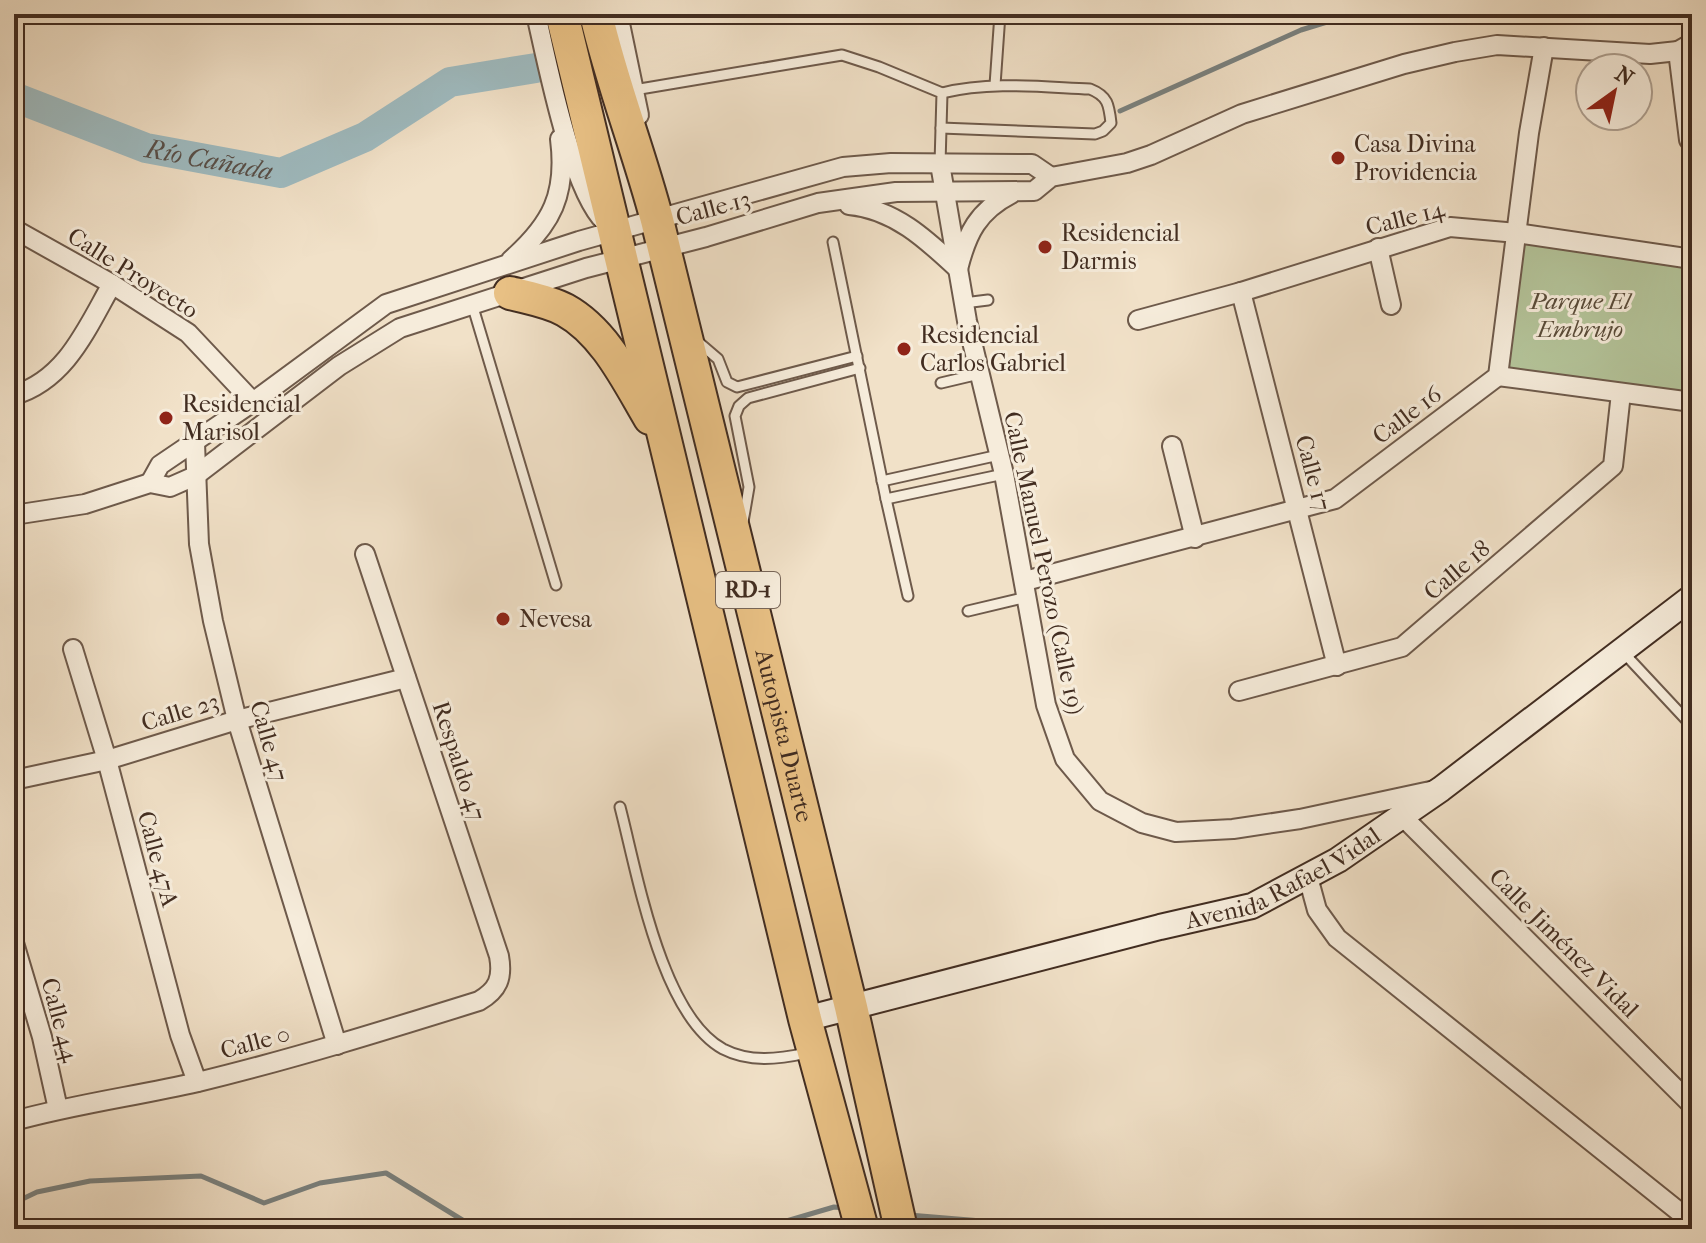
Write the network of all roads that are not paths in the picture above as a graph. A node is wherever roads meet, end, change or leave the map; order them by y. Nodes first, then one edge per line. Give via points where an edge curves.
1 (536, 14) edge
2 (562, 14) edge
3 (596, 14) edge
4 (618, 14) edge
5 (1000, 14) edge
6 (1544, 47) junction
7 (1685, 47) edge
8 (995, 85) junction
9 (634, 90) junction
10 (942, 93) junction
11 (556, 100) junction
12 (941, 128) junction
13 (1689, 140) dead end
14 (940, 164) junction
15 (1051, 177) junction
16 (1017, 191) junction
17 (944, 192) junction
18 (818, 203) junction
19 (14, 229) edge
20 (1517, 233) junction
21 (660, 234) junction
22 (833, 242) dead end
23 (619, 246) junction
24 (1378, 248) junction
25 (1692, 259) edge
26 (958, 269) junction
27 (508, 279) junction
28 (448, 282) junction
29 (112, 284) junction
30 (1241, 292) junction
31 (988, 300) dead end
32 (964, 303) junction
33 (1391, 305) dead end
34 (464, 307) junction
35 (1138, 320) dead end
36 (684, 333) junction
37 (857, 356) junction
38 (860, 368) junction
39 (979, 374) junction
40 (1498, 376) junction
41 (941, 383) dead end
42 (1621, 393) junction
43 (14, 395) edge
44 (253, 402) junction
45 (1692, 402) edge
46 (664, 442) junction
47 (195, 443) junction
48 (1172, 446) dead end
49 (1002, 465) junction
50 (195, 476) junction
51 (882, 481) junction
52 (150, 483) junction
53 (886, 499) junction
54 (1298, 509) junction
55 (14, 515) edge
56 (1195, 538) junction
57 (738, 549) junction
58 (365, 554) dead end
59 (556, 585) dead end
60 (1026, 589) junction
61 (908, 596) dead end
62 (1692, 597) edge
63 (968, 611) dead end
64 (73, 649) dead end
65 (1622, 651) junction
66 (1337, 666) junction
67 (406, 678) junction
68 (1239, 691) dead end
69 (237, 720) junction
70 (1692, 726) edge
71 (107, 760) junction
72 (14, 780) edge
73 (1441, 789) junction
74 (620, 807) dead end
75 (1402, 816) junction
76 (1308, 877) junction
77 (14, 943) edge
78 (498, 984) joint
79 (20, 992) edge
80 (851, 1007) junction
81 (805, 1019) junction
82 (337, 1045) junction
83 (814, 1051) junction
84 (197, 1082) junction
85 (1692, 1105) edge
86 (58, 1109) junction
87 (14, 1121) edge
88 (1692, 1222) edge
89 (862, 1229) edge
90 (901, 1229) edge

1 - 11 street
2 - 23 highway, Autopista Duarte / RD-1
3 - 21 highway, Autopista Duarte / RD-1
4 - 9 street
5 - 8 lane
6 - 7 street via 1650,54
6 - 15 street via 1497,45 1404,64 1242,114 1127,163
6 - 20 street
7 - 13 street
8 - 10 lane
8 - 12 lane via 1090,89 1108,103 1111,123 1095,134
9 - 10 lane via 842,55
9 - 21 street
10 - 12 lane
11 - 23 street via 587,196
11 - 27 street via 561,189
12 - 14 lane
14 - 15 street via 1032,164
14 - 17 street, Calle Manuel Perozo (Calle 19)
14 - 21 street via 843,167
15 - 16 street via 1034,191
16 - 17 street
16 - 26 street via 994,202 973,226
17 - 18 street via 896,192
17 - 26 street, Calle Manuel Perozo (Calle 19)
18 - 21 street, Calle 13 via 706,237
18 - 26 street via 870,207 917,231
19 - 29 street, Calle Proyecto
20 - 24 street, Calle 14 via 1450,227
20 - 25 street, Calle 14
20 - 40 street
21 - 23 street, Calle 13
21 - 23 street
21 - 36 highway, Autopista Duarte / RD-1
22 - 37 lane
23 - 27 street
23 - 27 street via 586,268
23 - 46 highway, Autopista Duarte / RD-1
24 - 30 street, Calle 14
24 - 33 street
26 - 32 street, Calle Manuel Perozo (Calle 19)
27 - 28 street
27 - 34 street
27 - 46 highway via 589,327
28 - 34 street
28 - 44 street via 386,304
29 - 43 street via 62,365 43,383
29 - 44 street, Calle Proyecto via 188,333
30 - 35 street, Calle 14
30 - 54 street, Calle 17
31 - 32 lane
32 - 39 street, Calle Manuel Perozo (Calle 19)
34 - 50 street via 375,342
34 - 59 lane
36 - 37 lane via 713,353 723,376 737,387
36 - 57 highway, Autopista Duarte / RD-1
37 - 38 lane
38 - 51 lane
38 - 57 lane via 748,398 739,406 735,416 749,487
39 - 41 lane
39 - 49 street, Calle Manuel Perozo (Calle 19)
40 - 42 street
40 - 54 street, Calle 16 via 1335,499
42 - 45 street
42 - 66 street, Calle 18 via 1613,466 1402,647
44 - 47 street
46 - 81 highway, Autopista Duarte / RD-1
47 - 50 street, Calle 47
47 - 52 street via 160,465
48 - 56 street
49 - 51 lane
49 - 53 lane
49 - 60 street, Calle Manuel Perozo (Calle 19)
50 - 52 street via 170,487
50 - 69 street, Calle 47 via 199,544
51 - 53 lane
52 - 55 street via 85,504
53 - 61 lane
54 - 56 street, Calle 16
54 - 66 street, Calle 17
56 - 60 street, Calle 16
57 - 80 highway, Autopista Duarte / RD-1
58 - 67 street, Respaldo 47
60 - 63 lane
60 - 73 street, Calle Manuel Perozo (Calle 19) via 1046,705 1065,759 1100,801 1142,823 1176,832 1233,829
62 - 65 main road, Avenida Rafael Vidal
64 - 71 street, Calle 47A
65 - 70 lane
65 - 73 main road, Avenida Rafael Vidal
66 - 68 street, Calle 18
67 - 69 street, Calle 23
67 - 78 street, Respaldo 47 via 499,956
69 - 71 street, Calle 23
69 - 82 street, Calle 47
71 - 72 street, Calle 23
71 - 84 street, Calle 47A
73 - 75 main road, Avenida Rafael Vidal
74 - 83 lane via 661,963 695,1023 721,1048 744,1057 777,1059
75 - 76 main road, Avenida Rafael Vidal
75 - 85 street, Calle Jiménez Vidal
76 - 80 main road, Avenida Rafael Vidal via 1252,906
76 - 88 street via 1317,910 1337,938
77 - 79 street, Calle 44
78 - 82 street, Calle 0 via 479,1001
79 - 86 street, Calle 44 via 42,1037
80 - 81 main road, Avenida Rafael Vidal
80 - 90 highway, Autopista Duarte / RD-1
81 - 83 highway, Autopista Duarte / RD-1
82 - 84 street, Calle 0
83 - 89 highway, Autopista Duarte / RD-1
84 - 86 street, Calle 0
86 - 87 street, Calle 0

